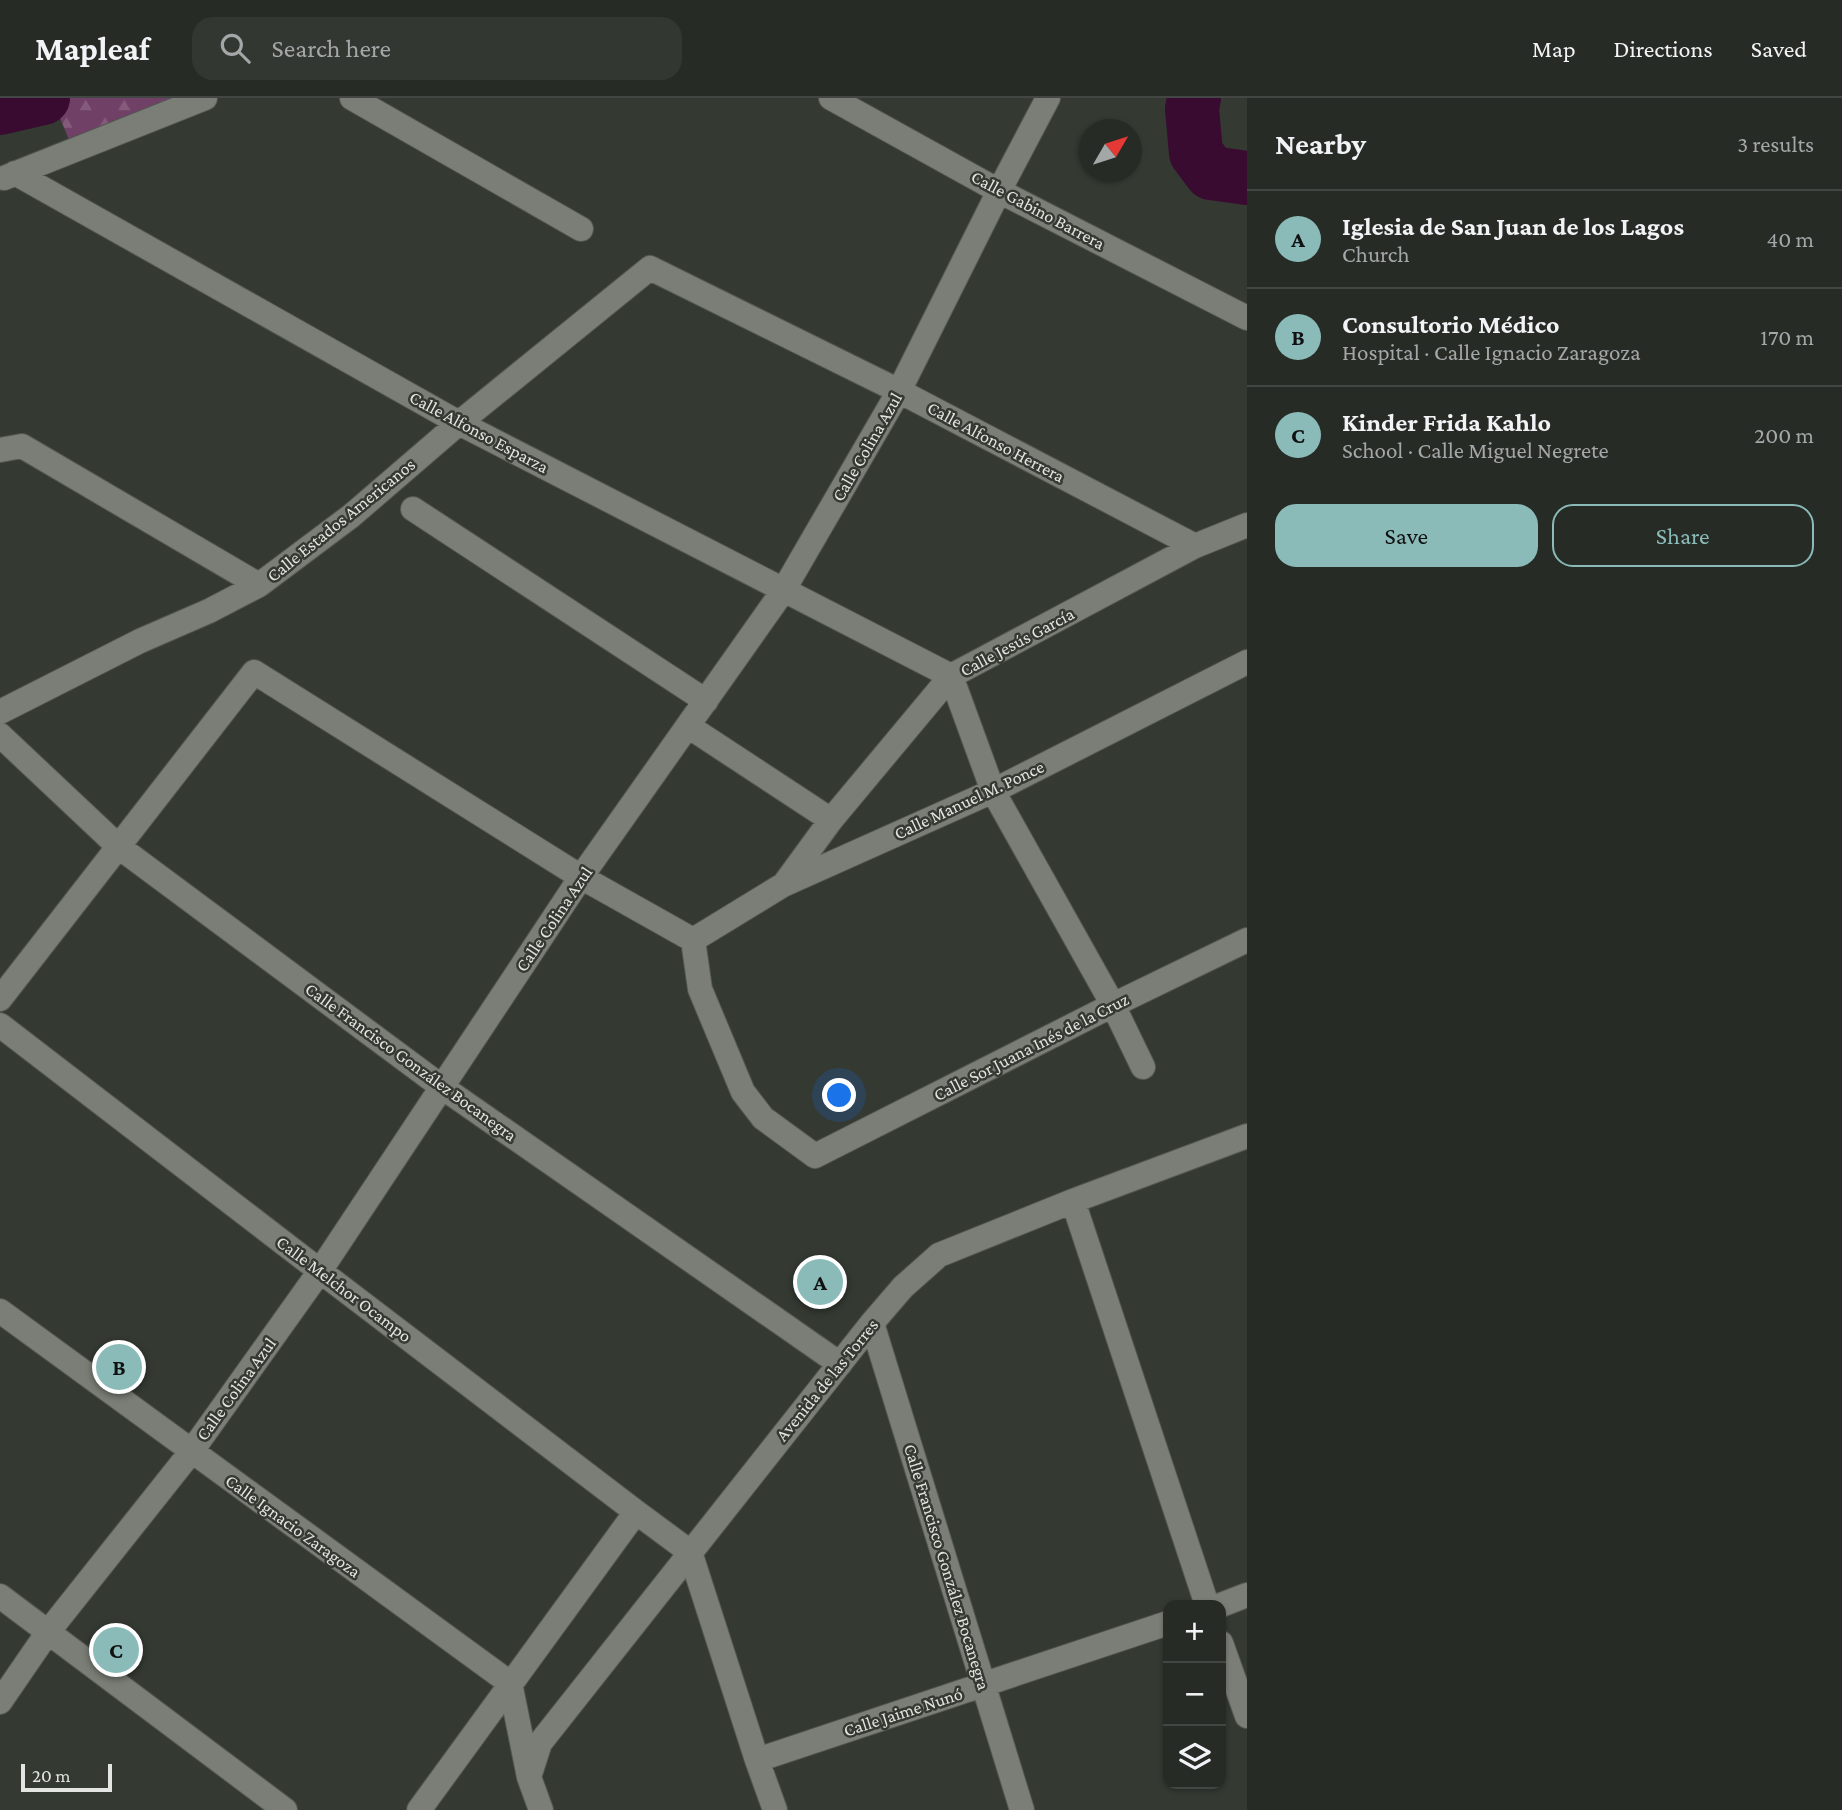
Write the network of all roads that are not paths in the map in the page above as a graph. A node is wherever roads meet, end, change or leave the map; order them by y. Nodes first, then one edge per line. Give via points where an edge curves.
1 (205, 98) edge
2 (352, 98) edge
3 (831, 98) edge
4 (1048, 98) edge
5 (7, 177) edge
6 (999, 191) junction
7 (581, 229) dead end
8 (646, 271) joint
9 (1247, 318) edge
10 (899, 391) junction
11 (459, 423) junction
12 (0, 450) edge
13 (413, 509) dead end
14 (1247, 526) edge
15 (1195, 547) junction
16 (259, 585) junction
17 (783, 591) junction
18 (1247, 662) edge
19 (951, 677) junction
20 (706, 701) junction
21 (0, 712) edge
22 (688, 726) junction
23 (0, 735) edge
24 (993, 791) junction
25 (831, 820) junction
26 (119, 847) junction
27 (581, 877) junction
28 (783, 885) junction
29 (693, 940) junction
30 (1247, 940) edge
31 (0, 999) edge
32 (1113, 1005) junction
33 (0, 1025) edge
34 (1143, 1067) dead end
35 (442, 1087) junction
36 (1247, 1136) edge
37 (1073, 1201) junction
38 (320, 1271) junction
39 (0, 1311) edge
40 (872, 1323) junction
41 (840, 1364) junction
42 (191, 1452) junction
43 (636, 1512) junction
44 (690, 1552) junction
45 (1247, 1595) edge
46 (0, 1596) edge
47 (1205, 1600) edge
48 (1226, 1603) edge
49 (1163, 1625) edge
50 (48, 1632) junction
51 (1226, 1657) edge
52 (510, 1683) junction
53 (983, 1685) junction
54 (0, 1702) edge
55 (1247, 1716) edge
56 (757, 1760) junction
57 (529, 1777) junction
58 (285, 1810) edge
59 (419, 1810) edge
60 (541, 1810) edge
61 (775, 1810) edge
62 (1021, 1810) edge

1 - 5 street
2 - 7 street
3 - 6 street, Calle Gabino Barrera
4 - 6 street, Calle Colina Azul
5 - 11 street, Calle Alfonso Esparza
6 - 9 street, Calle Gabino Barrera
6 - 10 street, Calle Colina Azul
8 - 10 street, Calle Alfonso Herrera via 653,268
8 - 11 street, Calle Estados Americanos
10 - 15 street, Calle Alfonso Herrera
10 - 17 street, Calle Colina Azul
11 - 16 street, Calle Estados Americanos via 351,516
11 - 17 street, Calle Alfonso Esparza
12 - 16 street via 22,446
13 - 20 street
14 - 15 street, Calle Jesús García
15 - 19 street, Calle Jesús García
16 - 21 street, Calle Estados Americanos
17 - 19 street, Calle Alfonso Esparza
17 - 20 street, Calle Colina Azul
18 - 24 street, Calle Manuel M. Ponce
19 - 24 street
19 - 25 street, Calle Jesús García
20 - 22 street, Calle Colina Azul
22 - 25 street
22 - 27 street, Calle Colina Azul
23 - 26 street, Calle Francisco González Bocanegra
24 - 28 street, Calle Manuel M. Ponce
24 - 32 street
25 - 28 street, Calle Jesús García
26 - 27 street via 254,671
26 - 31 street
26 - 35 street, Calle Francisco González Bocanegra
27 - 29 street
27 - 35 street, Calle Colina Azul
28 - 29 street, Calle Manuel M. Ponce
29 - 32 street, Calle Sor Juana Inés de la Cruz via 701,989 743,1091 763,1118 815,1156
30 - 32 street, Calle Sor Juana Inés de la Cruz
32 - 34 street
33 - 38 street, Calle Melchor Ocampo
35 - 38 street, Calle Colina Azul
35 - 41 street, Calle Francisco González Bocanegra
36 - 37 street, Avenida de las Torres
37 - 40 street, Avenida de las Torres via 939,1255
37 - 47 street
38 - 42 street, Calle Colina Azul
38 - 43 street, Calle Melchor Ocampo
39 - 42 street, Calle Ignacio Zaragoza
40 - 41 street, Avenida de las Torres
40 - 53 street, Calle Francisco González Bocanegra
41 - 44 street, Avenida de las Torres
42 - 50 street, Calle Colina Azul
42 - 52 street, Calle Ignacio Zaragoza
43 - 44 street, Calle Melchor Ocampo
43 - 52 street
44 - 56 street
44 - 57 street, Avenida de las Torres via 540,1743
45 - 48 street
46 - 50 street
49 - 53 street, Calle Jaime Nunó
50 - 54 street, Calle Colina Azul
50 - 58 street
51 - 55 street
52 - 57 street
52 - 59 street
53 - 56 street, Calle Jaime Nunó
53 - 62 street, Calle Francisco González Bocanegra
56 - 61 street
57 - 60 street

